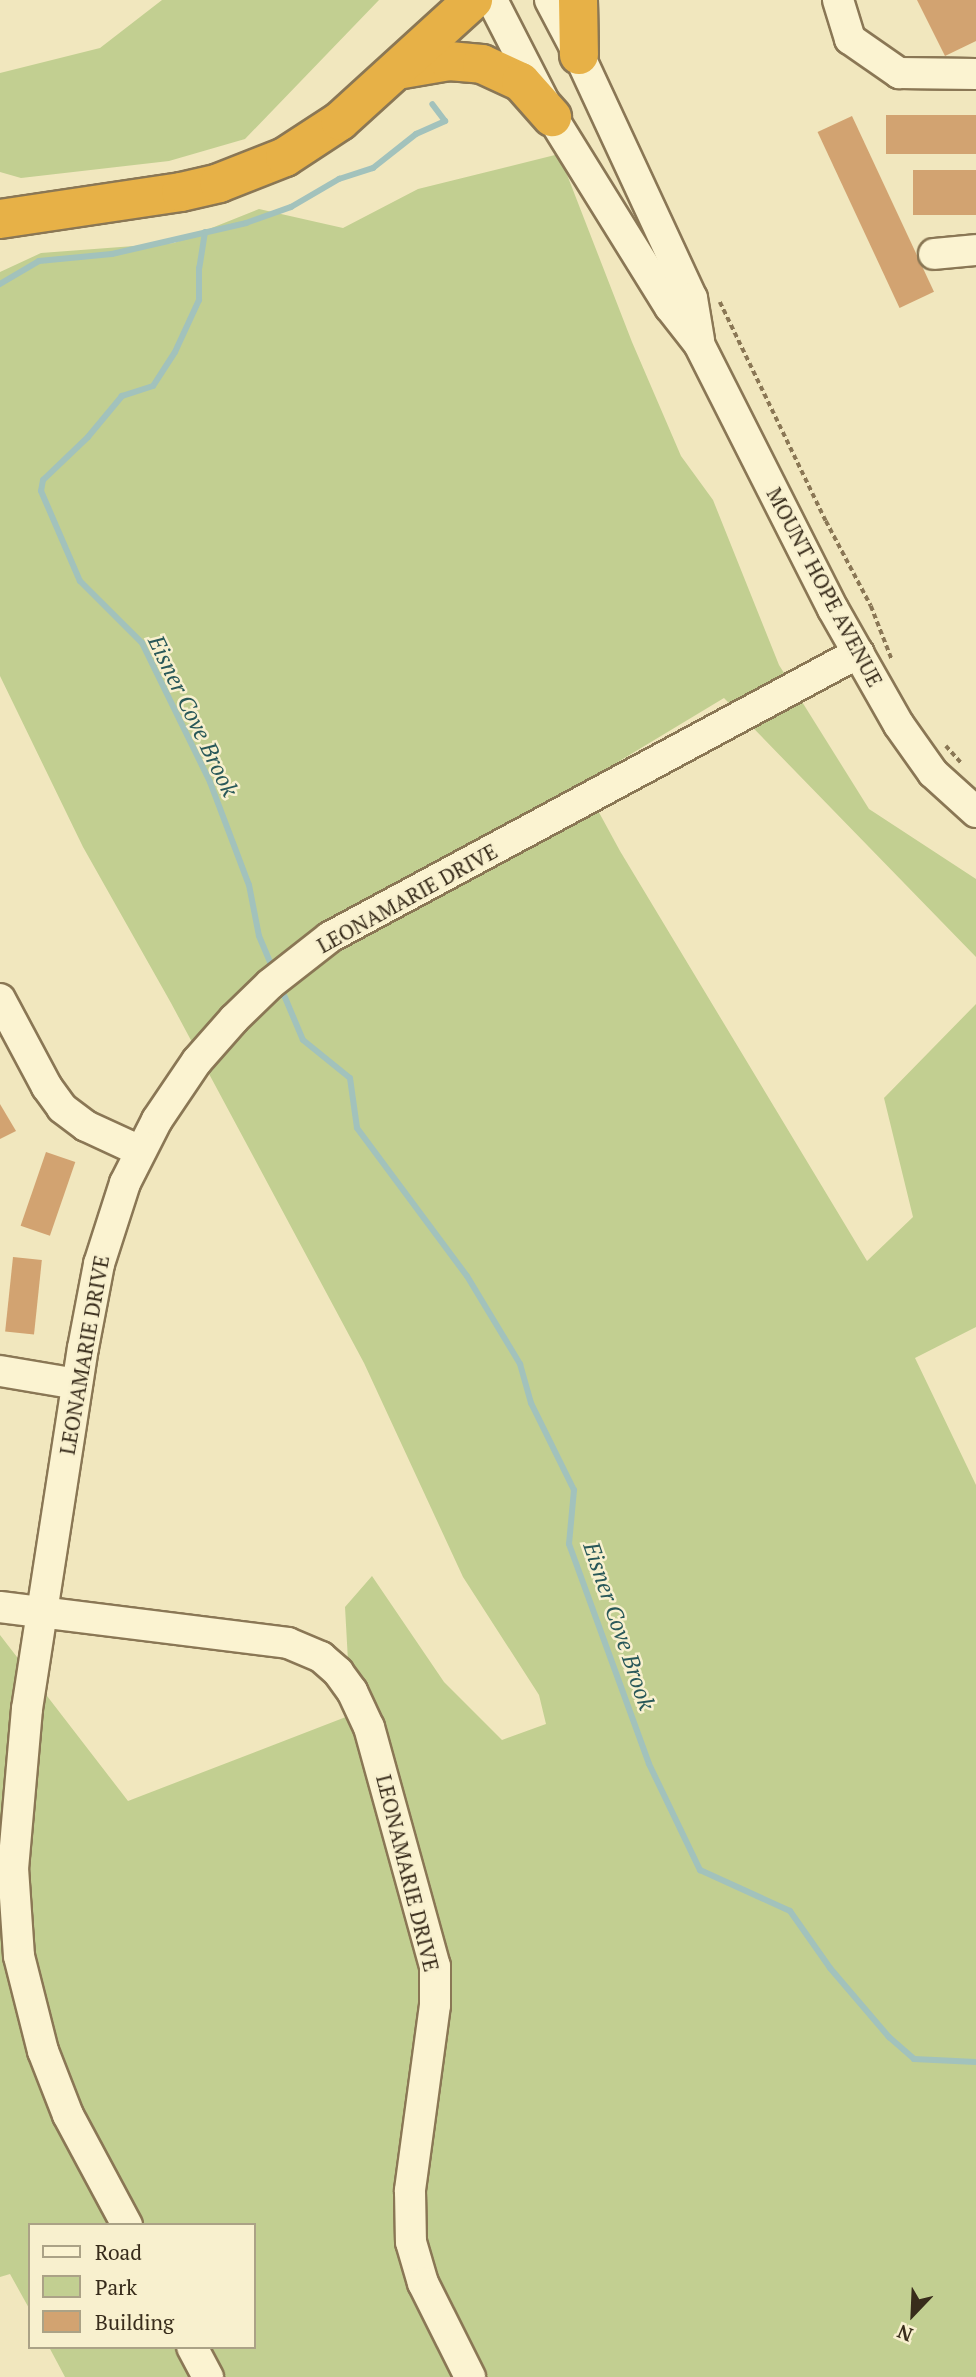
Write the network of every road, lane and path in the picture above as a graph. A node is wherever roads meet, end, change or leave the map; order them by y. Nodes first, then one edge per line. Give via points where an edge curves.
1 (473, 0) edge
2 (492, 0) edge
3 (550, 0) edge
4 (578, 0) edge
5 (838, 0) edge
6 (579, 55) junction
7 (397, 70) junction
8 (976, 74) edge
9 (552, 117) junction
10 (0, 219) edge
11 (976, 250) edge
12 (934, 254) dead end
13 (716, 294) dead end
14 (699, 344) junction
15 (858, 653) junction
16 (894, 664) dead end
17 (946, 745) dead end
18 (963, 764) dead end
19 (976, 812) edge
20 (0, 999) edge
21 (140, 1151) junction
22 (0, 1371) edge
23 (77, 1384) junction
24 (0, 1607) edge
25 (41, 1613) junction
26 (126, 2223) edge
27 (193, 2349) edge
28 (208, 2377) edge
29 (470, 2377) edge

1 - 7 highway
2 - 9 street, MOUNT HOPE AVENUE
3 - 6 street, MOUNT HOPE AVENUE
4 - 6 highway
5 - 8 street via 850,39 899,72
6 - 14 street, MOUNT HOPE AVENUE via 692,298
7 - 9 highway via 449,61 482,64 521,82
7 - 10 highway via 340,121 285,157 253,171 181,192
9 - 14 street, MOUNT HOPE AVENUE via 670,307
11 - 12 street
13 - 16 path via 872,606
14 - 15 street, MOUNT HOPE AVENUE
15 - 19 street, MOUNT HOPE AVENUE via 933,773
15 - 21 street, LEONAMARIE DRIVE via 330,937 234,1018 183,1081
17 - 18 path
20 - 21 street via 62,1108 86,1126
21 - 23 street, LEONAMARIE DRIVE via 103,1246
22 - 23 street
23 - 25 street, LEONAMARIE DRIVE
24 - 25 street
25 - 26 street, LEONAMARIE DRIVE via 17,1794 13,1869 19,1956 35,2027 59,2095
25 - 29 street, LEONAMARIE DRIVE via 288,1643 330,1664 358,1701 435,1966 435,2005 409,2198 411,2242 423,2283
27 - 28 street

